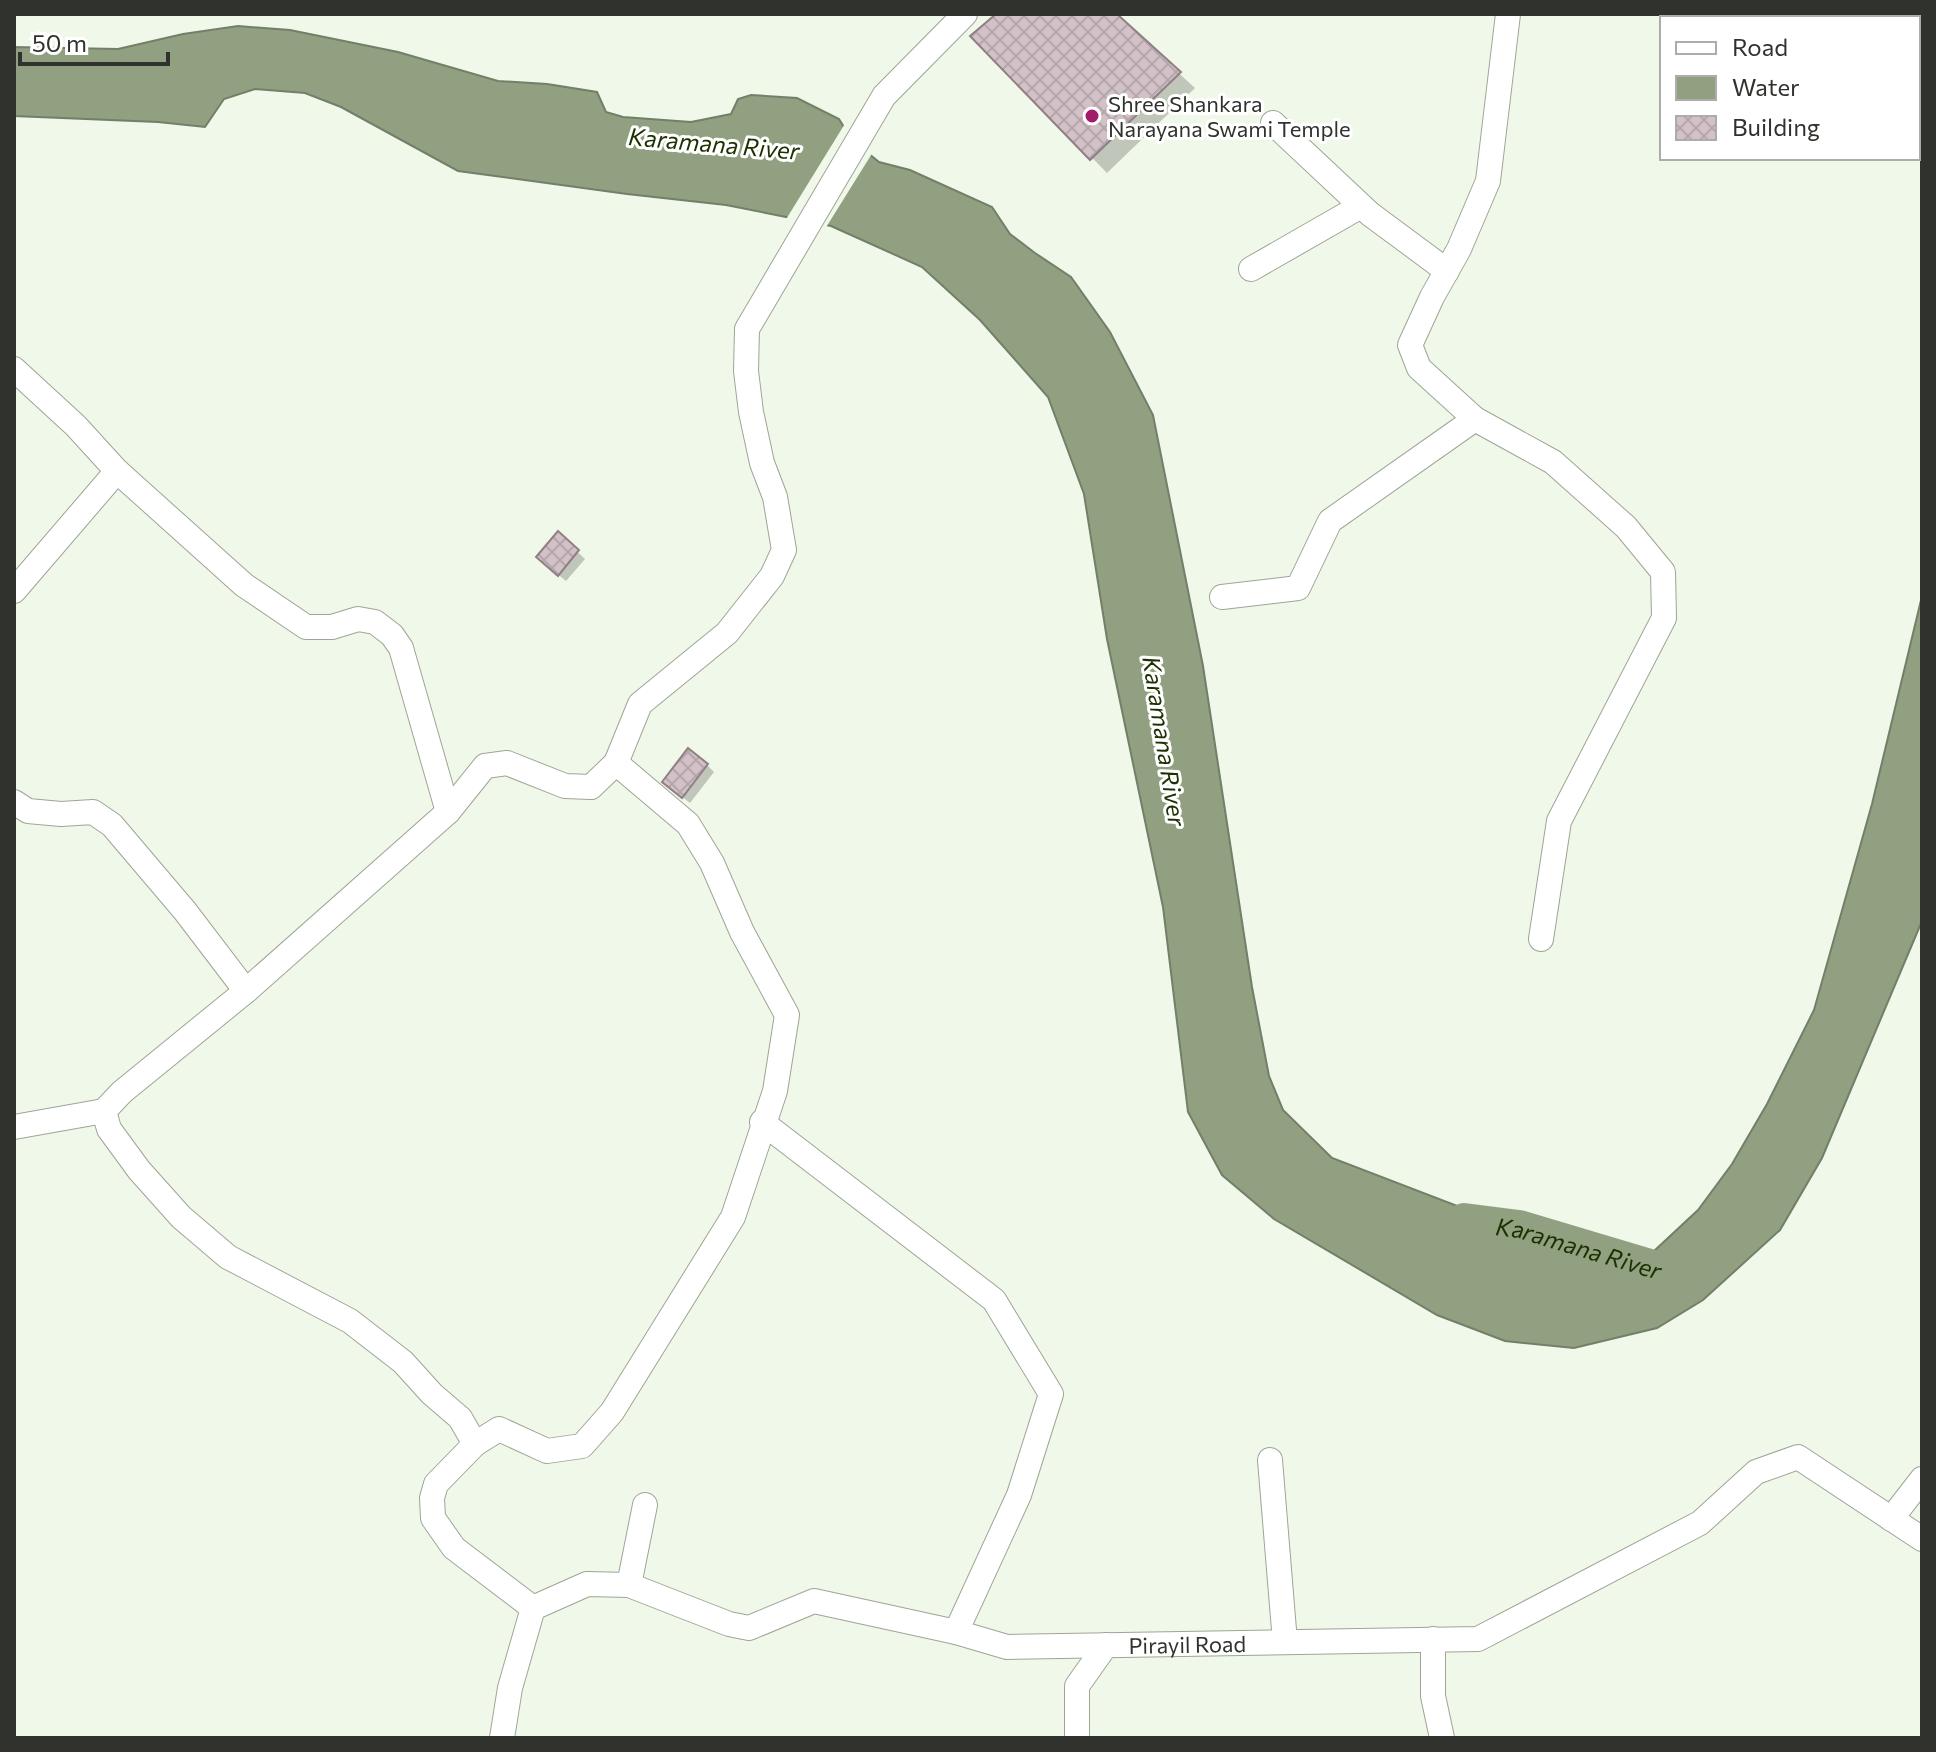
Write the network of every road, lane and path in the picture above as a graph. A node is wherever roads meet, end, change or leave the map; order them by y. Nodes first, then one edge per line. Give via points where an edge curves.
1 (965, 14) edge
2 (1508, 14) edge
3 (1273, 123) dead end
4 (1361, 206) junction
5 (1251, 269) dead end
6 (1447, 271) junction
7 (14, 369) edge
8 (1475, 419) junction
9 (117, 471) junction
10 (14, 591) edge
11 (1222, 597) dead end
12 (616, 763) junction
13 (14, 802) edge
14 (448, 812) junction
15 (1541, 939) dead end
16 (246, 991) junction
17 (104, 1111) junction
18 (762, 1122) junction
19 (14, 1127) edge
20 (475, 1444) junction
21 (1270, 1460) dead end
22 (1922, 1479) edge
23 (645, 1505) dead end
24 (1891, 1519) junction
25 (1922, 1539) edge
26 (629, 1585) junction
27 (533, 1608) junction
28 (956, 1632) junction
29 (1433, 1639) junction
30 (1285, 1642) junction
31 (1106, 1645) junction
32 (502, 1738) edge
33 (1077, 1738) edge
34 (1442, 1738) edge

1 - 12 street via 884,96 747,329 751,412 784,550 772,576 727,633 640,704
2 - 6 street via 1488,181
3 - 4 street
4 - 5 street
4 - 6 street
6 - 8 street via 1410,345 1419,368
7 - 9 street
8 - 11 street via 1330,521 1298,588
8 - 15 street via 1553,462 1626,527 1663,572 1664,618 1559,821
9 - 10 street
9 - 14 street via 244,585 306,627 358,619 375,622 392,635 401,648
12 - 14 street via 591,787 565,786 507,763 485,766
12 - 18 street via 688,824 787,1015 775,1091
13 - 16 street via 28,811 93,812 112,825
14 - 16 street
16 - 17 street
17 - 19 street
17 - 20 street via 109,1129 181,1217 228,1257 350,1321 403,1362 460,1418
18 - 20 street via 733,1217 602,1424 582,1446 547,1451 499,1429
18 - 28 street via 994,1300 1051,1394 1019,1495
20 - 27 street via 436,1484 433,1518 454,1548
21 - 30 street
22 - 24 street
23 - 26 street
24 - 25 street, Pirayil Road
24 - 29 street, Pirayil Road via 1798,1457 1756,1472 1700,1523 1478,1639
26 - 27 street, Pirayil Road via 587,1584
26 - 28 street, Pirayil Road via 749,1628 814,1601
27 - 32 street
28 - 31 street, Pirayil Road via 1007,1647
29 - 30 street, Pirayil Road
29 - 34 street via 1433,1696
30 - 31 street, Pirayil Road
31 - 33 street via 1077,1686

